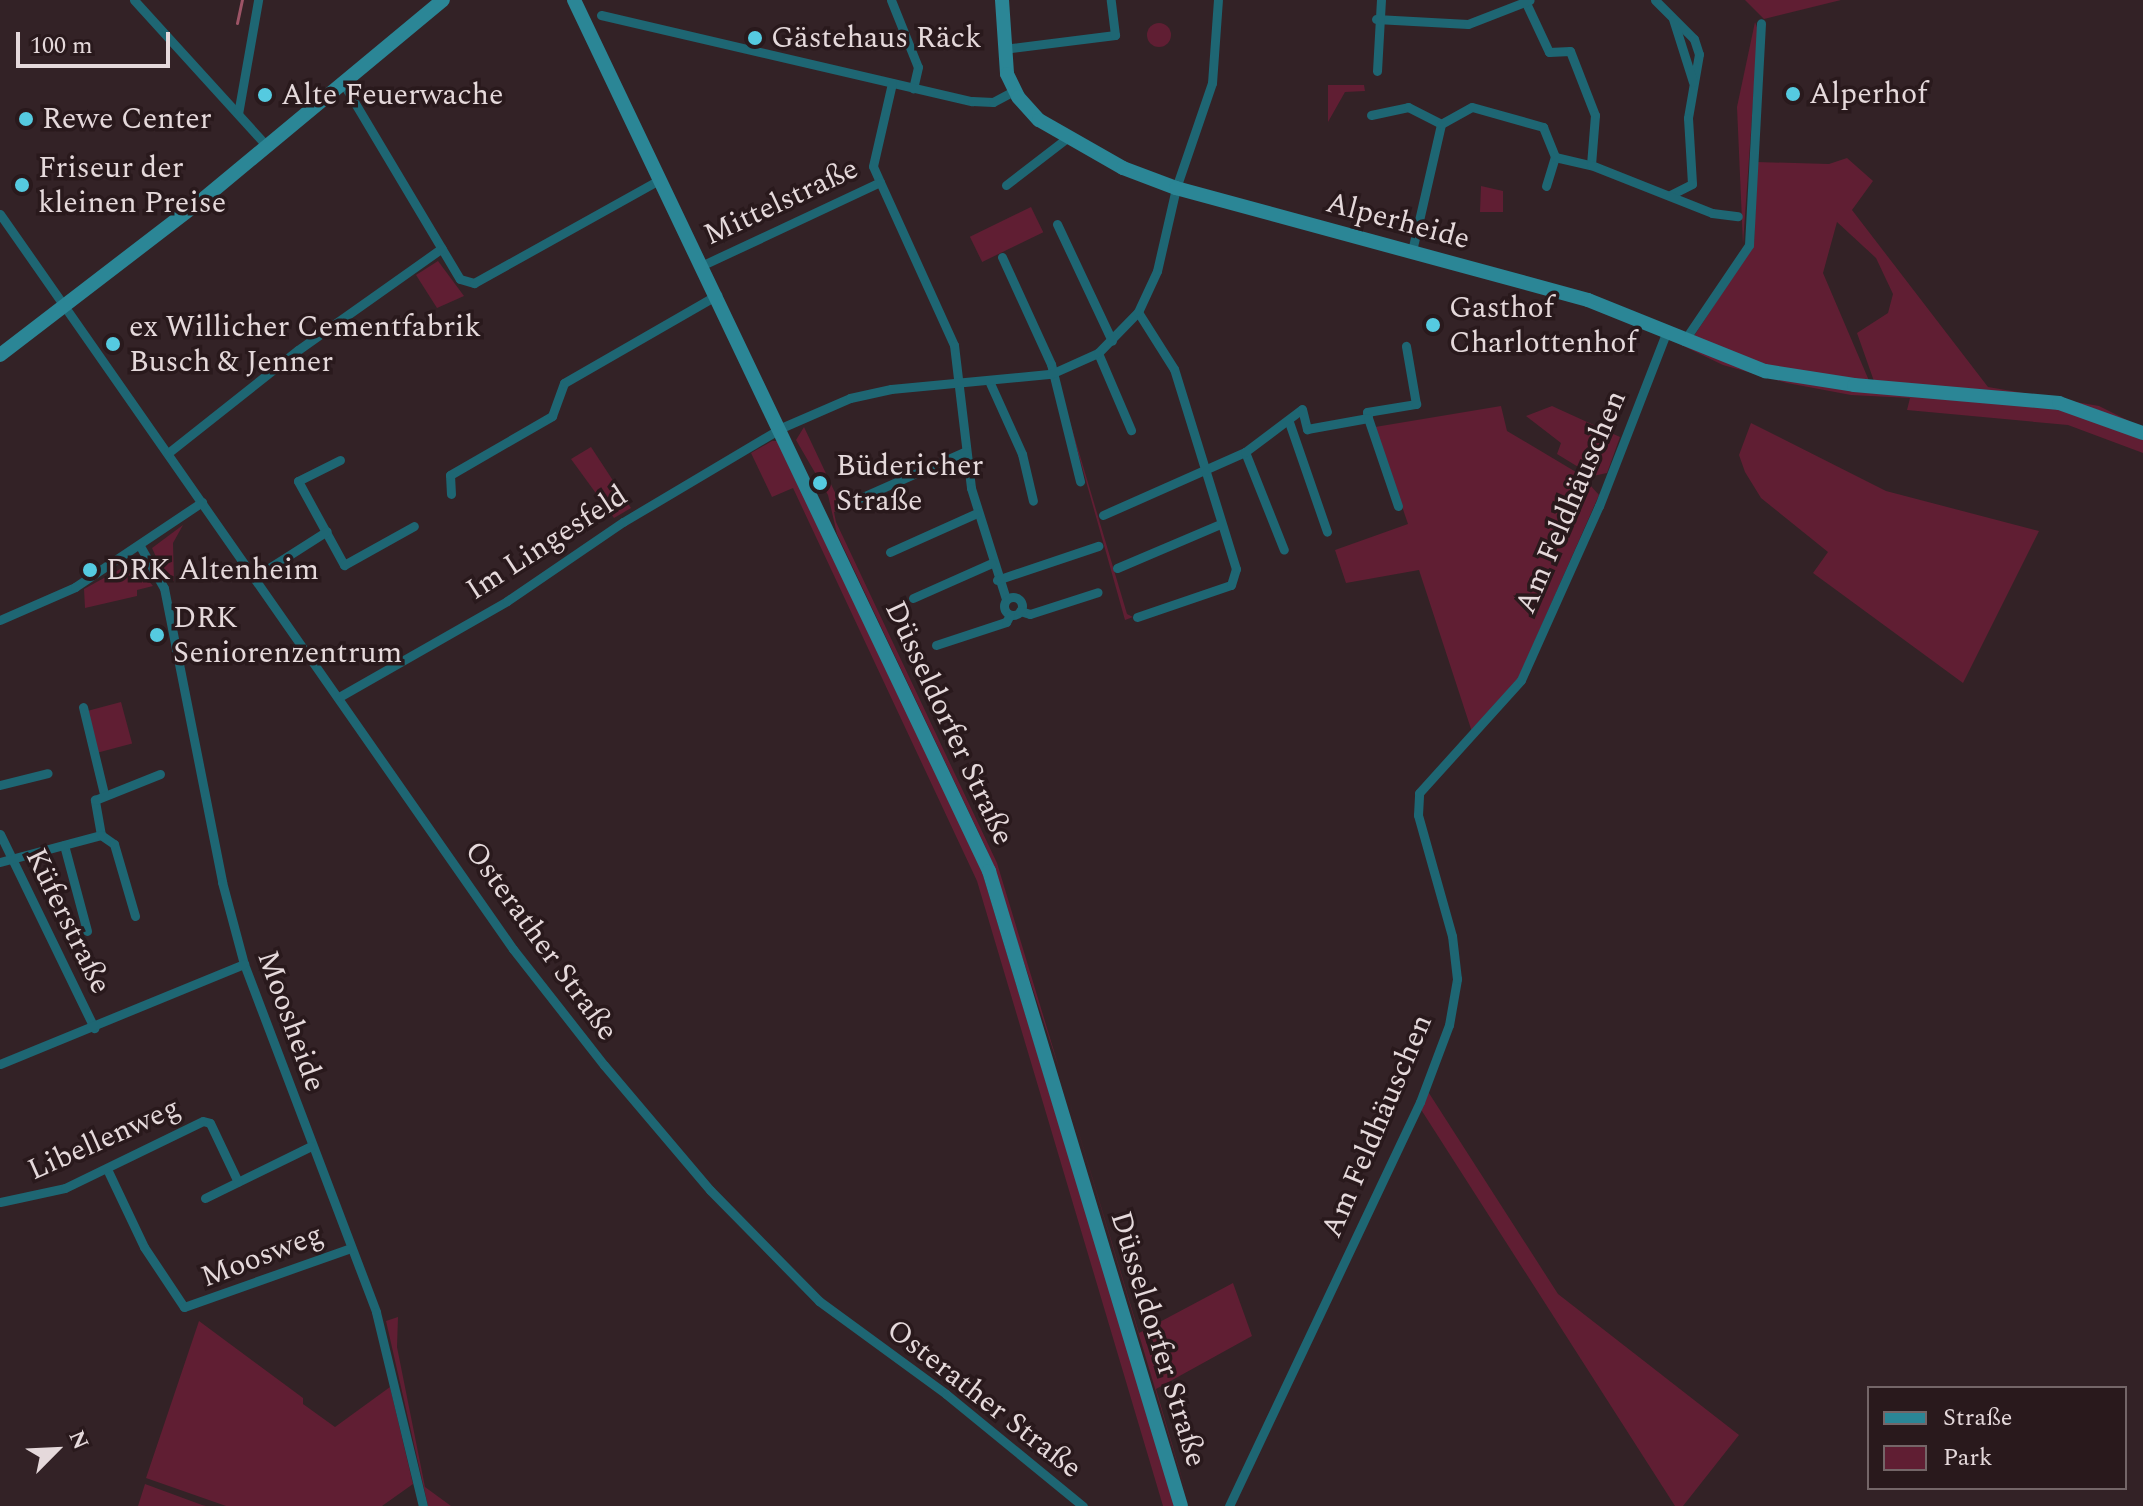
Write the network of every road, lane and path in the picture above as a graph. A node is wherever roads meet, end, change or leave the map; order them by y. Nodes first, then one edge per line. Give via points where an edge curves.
1 (134, 0) edge
2 (258, 0) edge
3 (443, 0) edge
4 (574, 0) edge
5 (891, 0) edge
6 (1002, 0) edge
7 (1111, 0) edge
8 (1218, 0) edge
9 (1381, 0) edge
10 (1655, 0) edge
11 (1528, 2) edge
12 (601, 15) dead end
13 (1376, 19) junction
14 (1761, 23) dead end
15 (1003, 49) junction
16 (1377, 71) dead end
17 (343, 83) junction
18 (892, 83) junction
19 (913, 88) junction
20 (1014, 91) junction
21 (238, 114) junction
22 (1371, 115) dead end
23 (1441, 124) junction
24 (1067, 138) junction
25 (267, 146) junction
26 (1555, 157) junction
27 (1591, 165) junction
28 (661, 179) junction
29 (880, 182) junction
30 (1692, 184) junction
31 (1006, 185) dead end
32 (1546, 186) dead end
33 (1176, 188) junction
34 (1670, 195) junction
35 (1694, 207) junction
36 (0, 214) edge
37 (1738, 216) dead end
38 (1057, 224) dead end
39 (442, 248) junction
40 (1412, 251) junction
41 (1002, 257) dead end
42 (703, 265) junction
43 (717, 295) junction
44 (67, 308) junction
45 (1138, 312) junction
46 (1666, 333) junction
47 (1112, 341) junction
48 (1684, 341) junction
49 (1406, 346) dead end
50 (1098, 353) junction
51 (0, 355) edge
52 (1051, 374) junction
53 (990, 383) junction
54 (960, 384) junction
55 (1368, 418) junction
56 (1289, 422) junction
57 (781, 428) junction
58 (1131, 430) dead end
59 (2143, 433) edge
60 (966, 451) junction
61 (1245, 452) junction
62 (168, 453) junction
63 (340, 460) dead end
64 (1202, 473) junction
65 (1080, 481) dead end
66 (451, 494) dead end
67 (860, 498) dead end
68 (1033, 501) dead end
69 (202, 502) junction
70 (1398, 506) dead end
71 (977, 513) junction
72 (1103, 515) dead end
73 (1220, 524) junction
74 (414, 526) dead end
75 (327, 531) junction
76 (1327, 532) dead end
77 (140, 546) junction
78 (1098, 546) dead end
79 (1284, 550) dead end
80 (890, 552) dead end
81 (992, 563) junction
82 (1117, 568) dead end
83 (255, 577) junction
84 (997, 580) junction
85 (1098, 592) dead end
86 (913, 598) dead end
87 (1006, 599) junction
88 (1015, 613) junction
89 (1137, 617) dead end
90 (0, 620) edge
91 (936, 645) dead end
92 (339, 697) junction
93 (83, 707) dead end
94 (48, 773) dead end
95 (160, 774) dead end
96 (0, 785) edge
97 (104, 794) junction
98 (0, 834) edge
99 (101, 835) junction
100 (64, 845) junction
101 (4, 860) edge
102 (135, 916) dead end
103 (87, 931) dead end
104 (244, 964) junction
105 (94, 1028) junction
106 (0, 1064) edge
107 (311, 1146) junction
108 (107, 1169) junction
109 (238, 1182) junction
110 (205, 1198) dead end
111 (0, 1202) edge
112 (351, 1248) junction
113 (423, 1506) edge
114 (1083, 1506) edge
115 (1181, 1506) edge
116 (1229, 1506) edge

1 - 21 street
2 - 21 street
3 - 17 street
4 - 28 street, Düsseldorfer Straße
5 - 19 street via 918,67
6 - 15 street
7 - 15 street via 1115,35
8 - 33 street via 1212,83
9 - 13 street
10 - 30 street via 1672,16 1694,85 1688,118
11 - 13 street via 1468,24
11 - 27 street via 1549,52 1570,51 1595,115
12 - 18 street
13 - 16 street
14 - 48 street via 1749,245
15 - 20 street
17 - 25 street
17 - 39 street
18 - 19 street
18 - 29 street, Mittelstraße via 873,166
19 - 20 street via 993,102
20 - 24 street, Alperheide via 1039,120
21 - 25 street
22 - 23 street via 1408,107
23 - 26 street via 1472,107 1543,127
23 - 40 street
24 - 31 street
24 - 33 street, Alperheide
25 - 44 street
26 - 27 street
26 - 32 street
27 - 34 street
28 - 39 street via 474,283 460,279
28 - 42 street, Düsseldorfer Straße
29 - 42 street, Mittelstraße
29 - 54 street, Mittelstraße via 954,345
30 - 34 street
30 - 35 street
33 - 40 street, Alperheide
33 - 45 street via 1157,271
34 - 35 street
35 - 37 street
36 - 44 street, Osterather Straße
38 - 47 street
39 - 62 street via 298,350
40 - 46 street, Alperheide via 1588,300
41 - 52 street
42 - 43 street, Düsseldorfer Straße
43 - 57 street, Düsseldorfer Straße
43 - 66 street via 564,383 552,416 450,475
44 - 51 street
44 - 62 street, Osterather Straße
45 - 47 street
45 - 64 street via 1174,369
46 - 48 street, Alperheide
46 - 116 street, Am Feldhäuschen via 1599,506 1521,680 1419,793 1418,815 1452,936 1457,979 1449,1025 1420,1102
47 - 50 street
48 - 59 street, Alperheide via 1779,374 2059,403
49 - 55 street via 1416,404 1367,412
50 - 52 street
50 - 58 street
52 - 53 street
52 - 65 street
53 - 54 street
53 - 68 street via 1022,454
54 - 57 street via 850,398
54 - 60 street, Mittelstraße
55 - 56 street via 1307,429 1302,409
55 - 70 street
56 - 61 street
56 - 76 street
57 - 92 street, Im Lingesfeld via 623,522 507,601
57 - 115 street, Düsseldorfer Straße via 989,871
60 - 67 street
60 - 71 street, Mittelstraße
61 - 64 street
61 - 79 street
62 - 69 street, Osterather Straße
63 - 75 street via 298,481
64 - 72 street
64 - 73 street
69 - 77 street
69 - 83 street, Osterather Straße
71 - 80 street
71 - 81 street, Mittelstraße
73 - 82 street
73 - 89 street via 1236,569 1231,585
74 - 75 street via 344,565
75 - 83 street
77 - 90 street via 75,587
77 - 104 street, Moosheide via 164,588 222,882
78 - 84 street
81 - 84 street, Mittelstraße
81 - 86 street
83 - 92 street, Osterather Straße
84 - 87 street, Mittelstraße
85 - 88 street via 1030,614
87 - 88 street, Mittelstraße via 1004,609
87 - 88 street, Mittelstraße via 1018,598
88 - 91 street via 1006,622
92 - 114 street, Osterather Straße via 551,1001 710,1190 829,1310 940,1389
93 - 97 street
94 - 96 street
95 - 97 street
97 - 99 street via 95,800
98 - 101 street, Küferstraße
99 - 100 street
99 - 102 street via 114,844
100 - 101 street
100 - 103 street
101 - 105 street, Küferstraße
104 - 105 street
104 - 107 street, Moosheide
105 - 106 street
107 - 109 street
107 - 112 street, Moosheide
108 - 109 street, Libellenweg via 203,1121 210,1123
108 - 111 street, Libellenweg via 50,1193
108 - 112 street, Moosweg via 169,1290 189,1308
109 - 110 street
112 - 113 street, Moosheide via 376,1312

